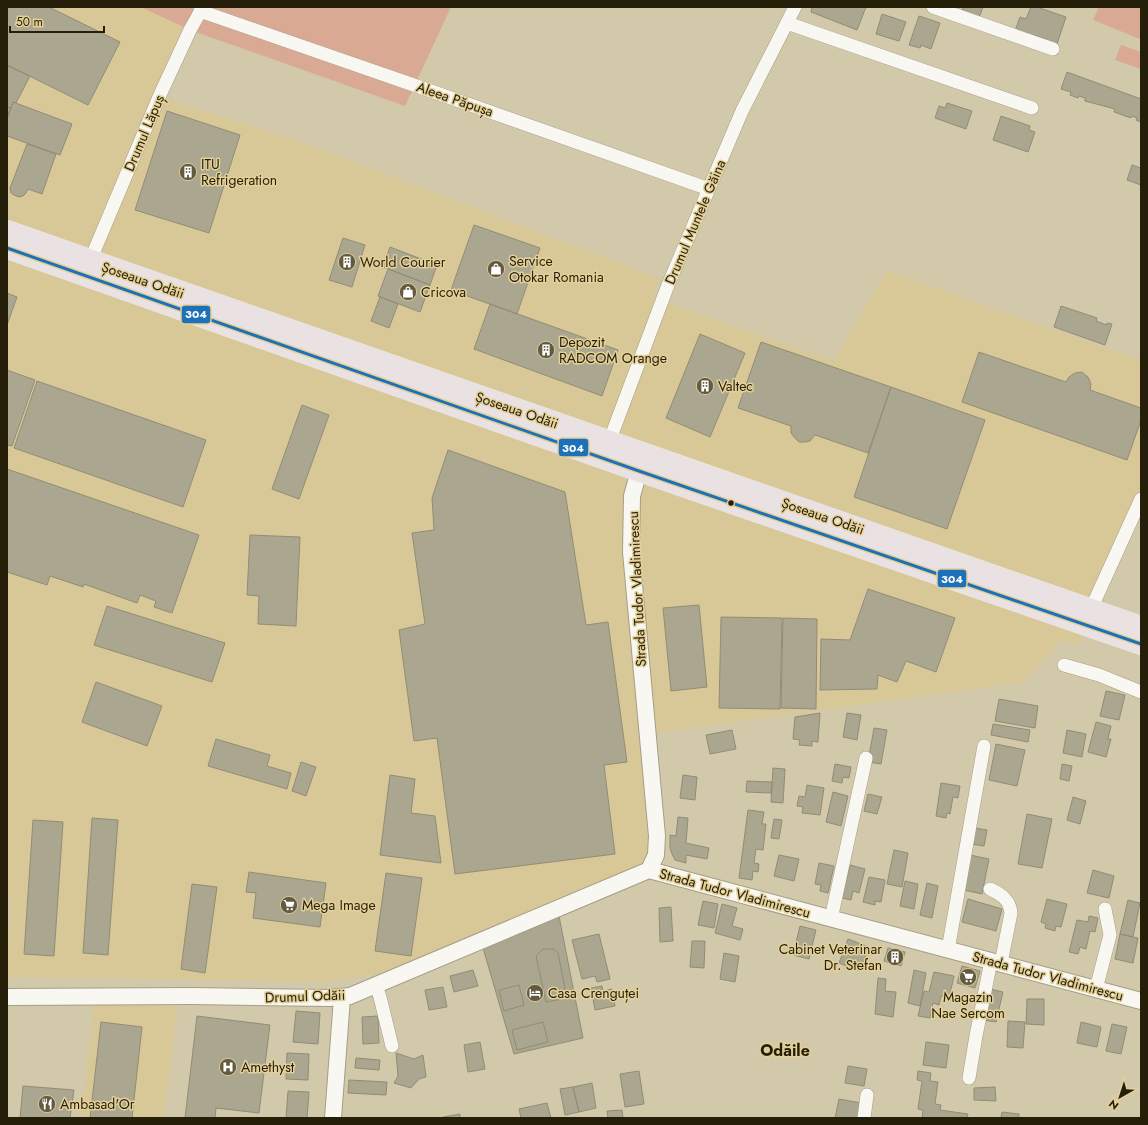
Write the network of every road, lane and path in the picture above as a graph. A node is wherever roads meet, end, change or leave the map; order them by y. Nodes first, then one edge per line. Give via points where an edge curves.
1 (795, 7) edge
2 (933, 7) edge
3 (201, 9) edge
4 (787, 23) junction
5 (1053, 49) dead end
6 (1032, 108) dead end
7 (709, 189) junction
8 (7, 231) edge
9 (7, 248) edge
10 (90, 261) junction
11 (609, 442) junction
12 (639, 471) junction
13 (1141, 498) edge
14 (1090, 609) junction
15 (1141, 627) edge
16 (1141, 644) edge
17 (1064, 665) dead end
18 (1141, 692) edge
19 (984, 746) dead end
20 (866, 758) dead end
21 (649, 870) junction
22 (990, 889) dead end
23 (1105, 909) dead end
24 (831, 919) junction
25 (948, 950) junction
26 (996, 962) junction
27 (376, 985) junction
28 (1096, 989) junction
29 (7, 997) edge
30 (342, 998) junction
31 (1141, 1001) edge
32 (392, 1046) dead end
33 (969, 1078) dead end
34 (867, 1095) dead end
35 (333, 1118) edge
36 (864, 1118) edge

1 - 4 street, Drumul Muntele Găina
2 - 5 street
3 - 7 street, Aleea Păpușa
3 - 10 street, Drumul Lăpuș via 159,97
4 - 6 street
4 - 7 street, Drumul Muntele Găina via 742,111
7 - 11 street, Drumul Muntele Găina via 668,285
8 - 10 main road, Șoseaua Odăii
9 - 12 main road, Șoseaua Odăii
10 - 11 main road, Șoseaua Odăii
11 - 14 main road, Șoseaua Odăii
12 - 16 main road, Șoseaua Odăii
12 - 21 street, Strada Tudor Vladimirescu via 632,496 632,552 657,836 656,856
13 - 14 street
14 - 15 main road, Șoseaua Odăii
17 - 18 street via 1099,675
19 - 25 street
20 - 24 street
21 - 24 street, Strada Tudor Vladimirescu
21 - 27 street, Drumul Odăii
22 - 26 street via 1005,898 1011,908
23 - 28 street via 1110,935
24 - 25 street, Strada Tudor Vladimirescu
25 - 26 street, Strada Tudor Vladimirescu
26 - 28 street, Strada Tudor Vladimirescu
26 - 33 street via 978,1022
27 - 30 street, Drumul Odăii
27 - 32 street
28 - 31 street, Strada Tudor Vladimirescu
29 - 30 street, Drumul Odăii
30 - 35 street
34 - 36 street

